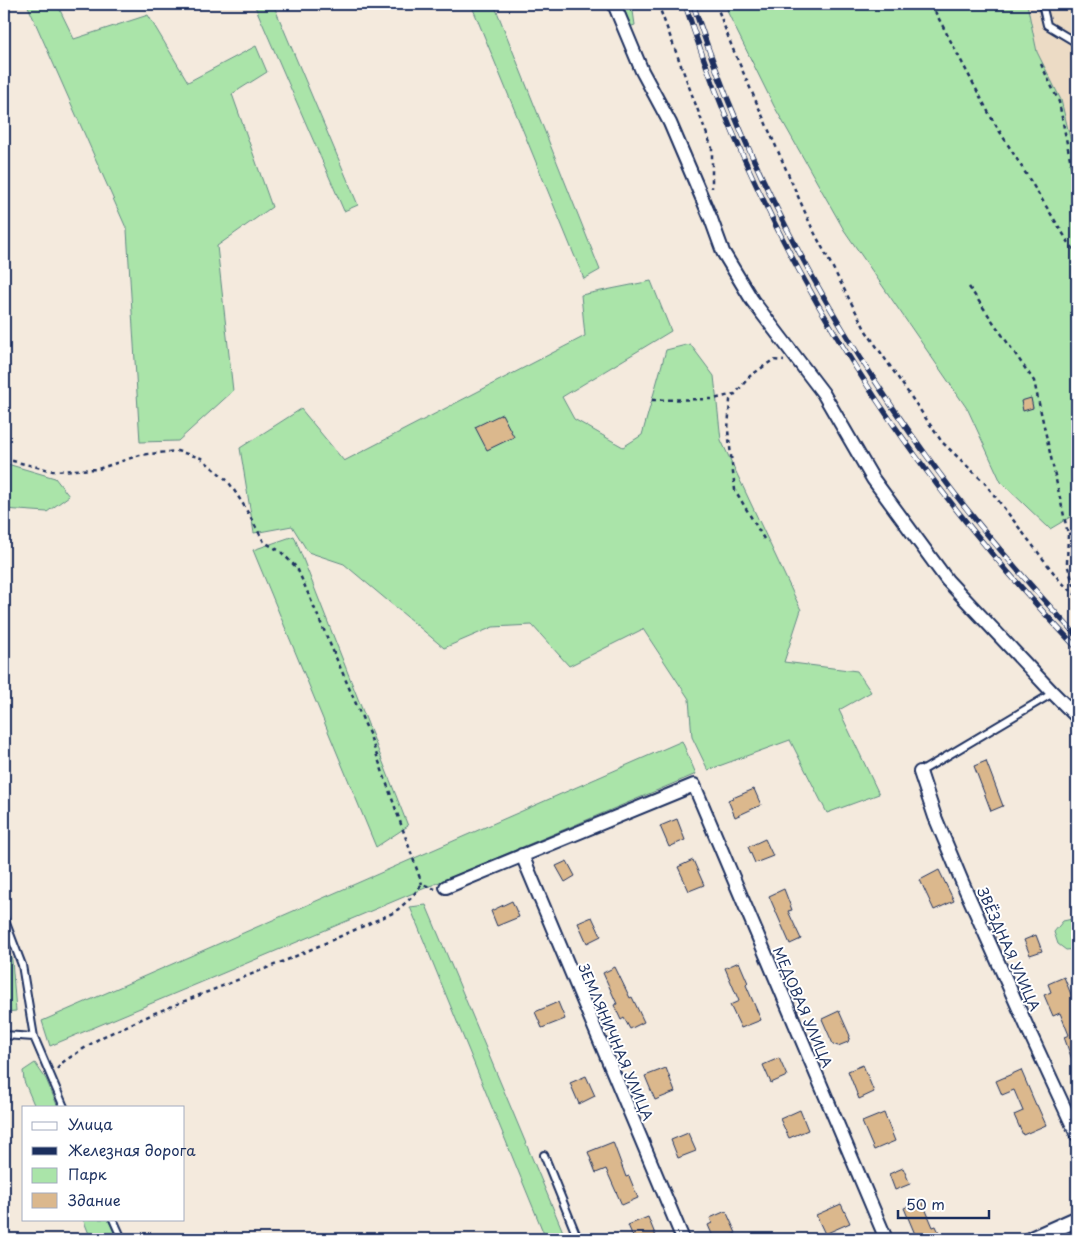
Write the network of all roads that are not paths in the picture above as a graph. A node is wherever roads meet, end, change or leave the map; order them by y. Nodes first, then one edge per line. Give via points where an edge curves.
1 (614, 4) edge
2 (1042, 4) edge
3 (1077, 43) edge
4 (1053, 693) junction
5 (1077, 716) edge
6 (920, 772) joint
7 (522, 855) junction
8 (446, 887) road end
9 (4, 918) edge
10 (4, 1036) edge
11 (34, 1037) junction
12 (64, 1106) edge
13 (1077, 1135) edge
14 (544, 1155) dead end
15 (1077, 1219) edge
16 (113, 1220) edge
17 (122, 1239) edge
18 (578, 1239) edge
19 (683, 1239) edge
20 (886, 1239) edge
21 (1032, 1239) edge

1 - 4 street via 642,71 670,123 723,252 752,300 823,393 873,479 947,580
2 - 3 lane via 1047,25
4 - 5 street
4 - 6 lane
6 - 13 street, ЗВЁЗДНАЯ УЛИЦА via 960,876
7 - 8 street
7 - 19 street, ЗЕМЛЯНИЧНАЯ УЛИЦА
7 - 20 street, МЕДОВАЯ УЛИЦА via 694,785
9 - 11 lane via 22,965
10 - 11 lane
11 - 12 lane
14 - 18 lane
15 - 21 street
16 - 17 lane

